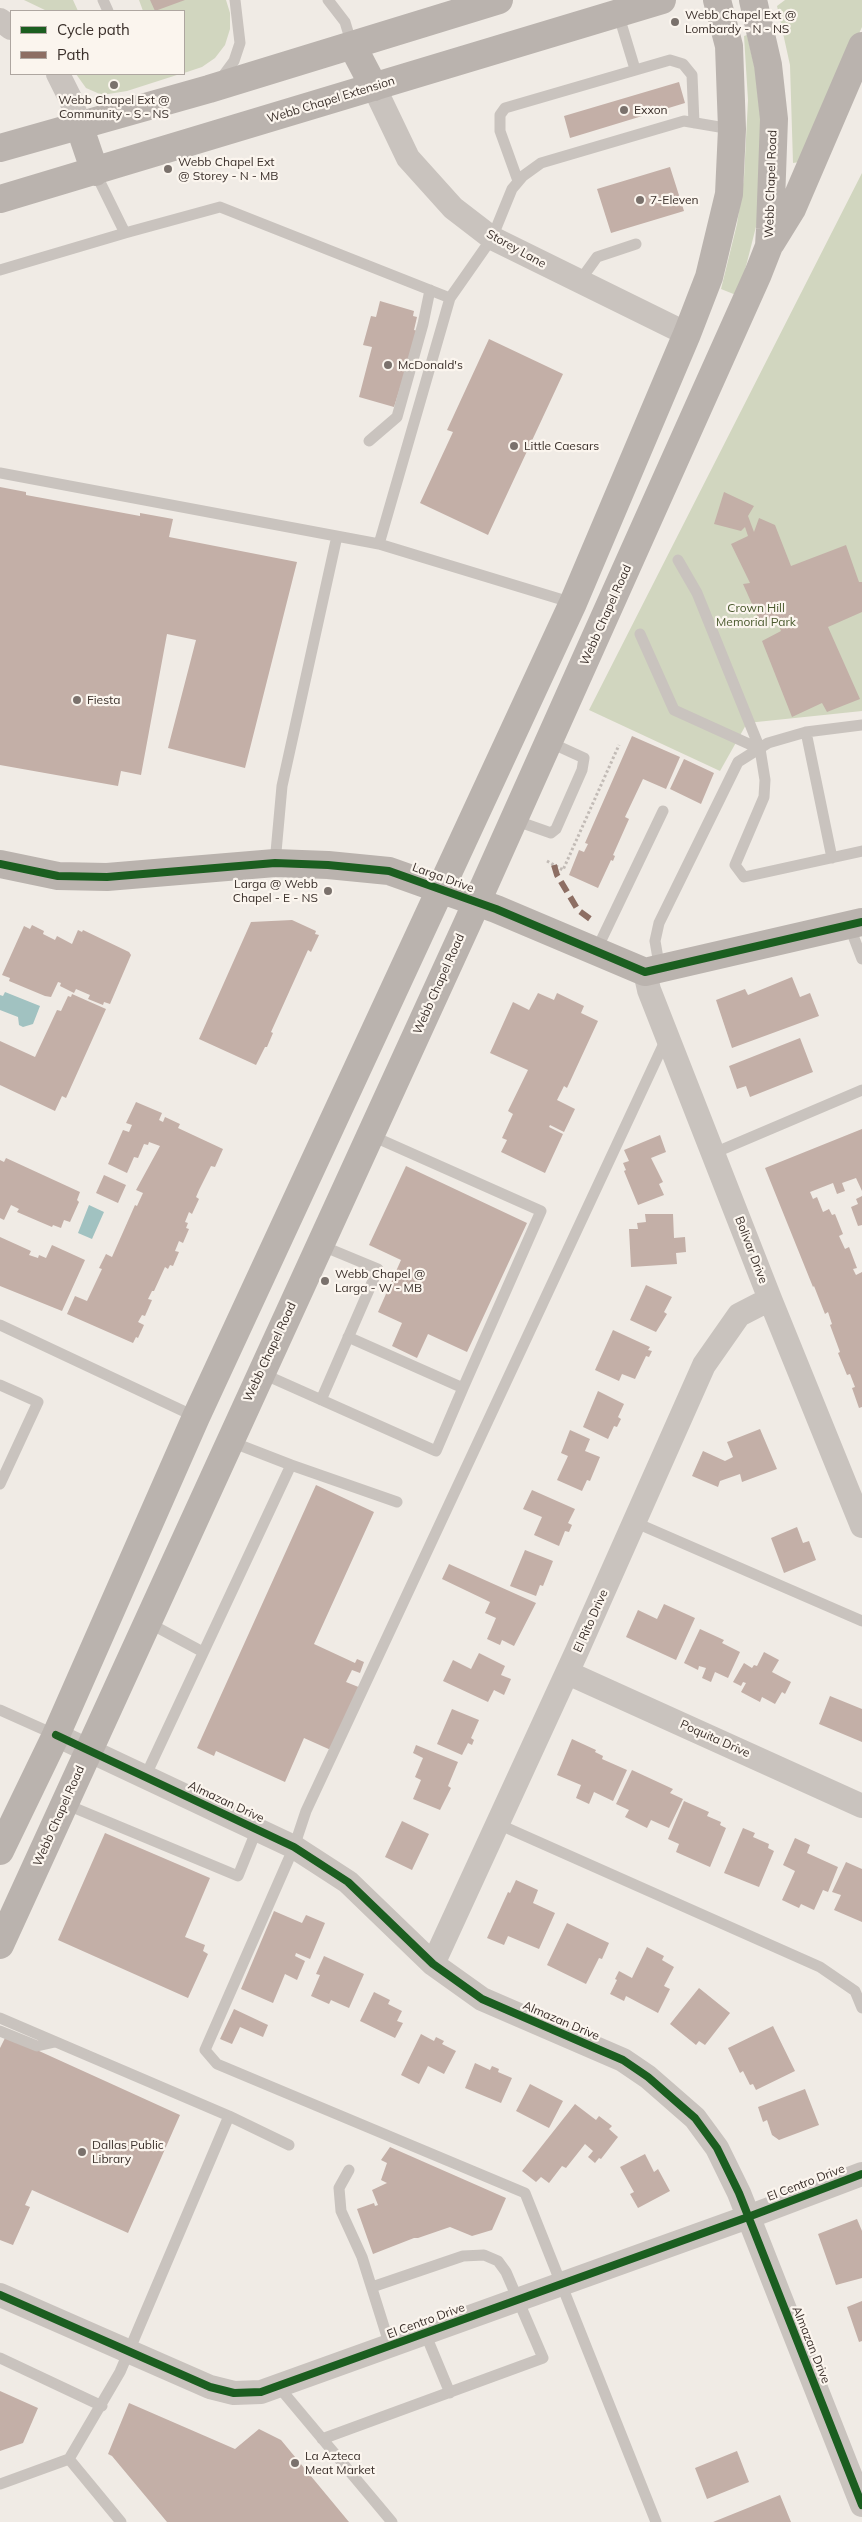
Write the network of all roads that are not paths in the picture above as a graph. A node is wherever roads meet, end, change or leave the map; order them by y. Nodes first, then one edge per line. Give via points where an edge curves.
1 (235, 0) edge
2 (328, 0) edge
3 (499, 0) edge
4 (662, 0) edge
5 (717, 0) edge
6 (753, 0) edge
7 (618, 13) junction
8 (352, 45) junction
9 (862, 46) edge
10 (635, 69) junction
11 (58, 75) edge
12 (374, 87) junction
13 (209, 88) junction
14 (694, 122) junction
15 (79, 125) junction
16 (732, 129) junction
17 (0, 148) edge
18 (95, 172) junction
19 (518, 182) junction
20 (0, 199) edge
21 (126, 233) junction
22 (492, 238) junction
23 (636, 244) dead end
24 (769, 246) junction
25 (0, 270) edge
26 (579, 282) junction
27 (430, 290) junction
28 (450, 298) junction
29 (687, 334) junction
30 (725, 352) junction
31 (369, 441) dead end
32 (0, 473) edge
33 (337, 536) junction
34 (379, 544) junction
35 (678, 560) dead end
36 (573, 603) junction
37 (606, 616) junction
38 (640, 634) dead end
39 (862, 725) edge
40 (806, 732) junction
41 (549, 742) junction
42 (760, 749) junction
43 (663, 811) dead end
44 (514, 820) junction
45 (862, 851) edge
46 (832, 858) junction
47 (275, 863) junction
48 (0, 864) edge
49 (441, 889) junction
50 (477, 902) junction
51 (855, 924) edge
52 (596, 952) junction
53 (862, 960) edge
54 (653, 971) junction
55 (668, 1035) junction
56 (862, 1090) edge
57 (370, 1135) junction
58 (714, 1153) junction
59 (284, 1230) junction
60 (320, 1245) junction
61 (770, 1299) junction
62 (0, 1326) edge
63 (348, 1337) junction
64 (261, 1373) junction
65 (0, 1385) edge
66 (463, 1388) junction
67 (321, 1400) junction
68 (196, 1417) junction
69 (230, 1441) junction
70 (291, 1465) junction
71 (0, 1484) edge
72 (397, 1502) dead end
73 (634, 1522) junction
74 (862, 1526) edge
75 (862, 1621) edge
76 (147, 1622) junction
77 (203, 1652) junction
78 (568, 1673) junction
79 (0, 1710) edge
80 (56, 1735) junction
81 (88, 1751) junction
82 (145, 1777) junction
83 (64, 1804) junction
84 (862, 1806) edge
85 (498, 1824) junction
86 (257, 1829) junction
87 (294, 1847) junction
88 (0, 1851) edge
89 (0, 1945) edge
90 (434, 1964) junction
91 (862, 2008) edge
92 (0, 2018) edge
93 (0, 2031) edge
94 (55, 2042) junction
95 (229, 2116) junction
96 (288, 2145) dead end
97 (349, 2170) dead end
98 (862, 2174) edge
99 (748, 2217) junction
100 (560, 2284) junction
101 (372, 2287) junction
102 (0, 2295) edge
103 (518, 2300) junction
104 (425, 2333) junction
105 (390, 2346) junction
106 (128, 2351) junction
107 (0, 2358) edge
108 (278, 2386) junction
109 (450, 2393) junction
110 (102, 2406) junction
111 (322, 2439) junction
112 (69, 2459) junction
113 (0, 2484) edge
114 (862, 2505) edge
115 (121, 2522) edge
116 (392, 2522) edge
117 (656, 2522) edge

1 - 13 lane via 240,43 229,69
2 - 8 lane via 345,22
3 - 8 main road
4 - 7 main road, Webb Chapel Extension
5 - 16 main road via 728,46
6 - 24 main road, Webb Chapel Road via 768,65 774,119
7 - 10 lane
7 - 12 main road, Webb Chapel Extension
8 - 12 main road
8 - 13 main road
9 - 24 main road via 792,208
10 - 14 lane via 670,60 688,69 693,82
10 - 19 lane via 505,108 500,115 500,131
11 - 15 street
12 - 18 main road, Webb Chapel Extension
12 - 22 street, Storey Lane via 408,158 452,208
13 - 15 main road
14 - 16 lane
14 - 19 lane via 684,121 541,163
15 - 17 main road
15 - 18 main road
16 - 29 main road via 729,194 709,277
18 - 20 main road, Webb Chapel Extension
18 - 21 lane
19 - 22 lane
21 - 25 lane
21 - 27 lane via 220,207
22 - 26 street, Storey Lane
22 - 28 lane
23 - 26 lane via 597,257
24 - 30 main road, Webb Chapel Road
26 - 29 street, Storey Lane
27 - 28 lane
27 - 31 lane via 397,417
28 - 34 lane
29 - 30 main road
29 - 36 main road
30 - 37 main road, Webb Chapel Road
32 - 33 lane
33 - 34 lane
33 - 47 lane via 282,786
34 - 36 lane
35 - 42 lane via 697,593
36 - 37 main road
36 - 49 main road
37 - 41 main road, Webb Chapel Road
38 - 42 lane via 674,710
39 - 40 lane
40 - 42 lane via 768,743
40 - 46 lane
41 - 44 main road, Webb Chapel Road
41 - 44 lane via 584,758 564,812 556,829 551,832
42 - 46 lane via 764,797 735,865 744,877
42 - 54 lane via 738,762 659,923
43 - 52 lane
44 - 50 main road, Webb Chapel Road
45 - 46 lane
47 - 48 main road, Larga Drive via 107,877 58,876
47 - 49 main road, Larga Drive via 389,871
49 - 50 main road, Larga Drive
49 - 59 main road
50 - 52 main road, Larga Drive
50 - 57 main road, Webb Chapel Road
51 - 53 lane
51 - 54 main road
52 - 54 main road, Larga Drive
54 - 55 street, Bolivar Drive via 650,990
55 - 58 street, Bolivar Drive
55 - 87 lane via 306,1811
56 - 58 lane
57 - 60 main road, Webb Chapel Road
57 - 66 lane via 541,1212
58 - 61 street, Bolivar Drive
59 - 60 main road
59 - 68 main road
60 - 63 lane via 378,1269
60 - 64 main road, Webb Chapel Road
61 - 73 street, El Rito Drive via 739,1314 704,1365
61 - 74 street, Bolivar Drive
62 - 68 lane
63 - 66 lane
63 - 67 lane
64 - 67 lane
64 - 69 main road, Webb Chapel Road
65 - 71 lane via 38,1402
66 - 67 lane via 436,1451
68 - 80 main road
69 - 70 lane
69 - 76 main road, Webb Chapel Road
70 - 72 lane
70 - 77 lane
73 - 75 lane
73 - 78 street, El Rito Drive
76 - 77 lane
76 - 81 main road, Webb Chapel Road
77 - 82 lane
78 - 84 street, Poquita Drive
78 - 85 street, El Rito Drive
79 - 80 lane
80 - 81 street, Almazan Drive
80 - 88 main road
81 - 82 street, Almazan Drive
81 - 83 main road, Webb Chapel Road
82 - 86 street, Almazan Drive
83 - 86 lane via 238,1876
83 - 89 main road, Webb Chapel Road
85 - 90 street, El Rito Drive
85 - 91 lane via 820,1967 855,1992
86 - 87 street, Almazan Drive
87 - 90 street, Almazan Drive via 348,1882
87 - 100 lane via 205,2050 217,2064 525,2193
90 - 99 street, Almazan Drive via 482,1999 623,2060 648,2077 695,2118 717,2148
92 - 94 lane
93 - 94 lane via 37,2046
94 - 95 lane
95 - 96 lane
95 - 106 lane
97 - 101 lane via 339,2188 341,2211
98 - 99 street, El Centro Drive
99 - 100 street, El Centro Drive
99 - 114 street, Almazan Drive
100 - 103 street, El Centro Drive
100 - 117 lane
101 - 103 lane via 463,2256 484,2254 498,2261
101 - 105 lane
102 - 106 street, El Centro Drive
103 - 104 street, El Centro Drive
103 - 109 lane via 543,2358
104 - 105 street, El Centro Drive
104 - 109 lane
105 - 108 street, El Centro Drive
106 - 108 street, El Centro Drive via 210,2387 234,2393 261,2392
106 - 110 lane
107 - 110 lane
108 - 111 lane
109 - 111 lane
110 - 112 lane
111 - 116 lane
112 - 113 lane
112 - 115 lane

